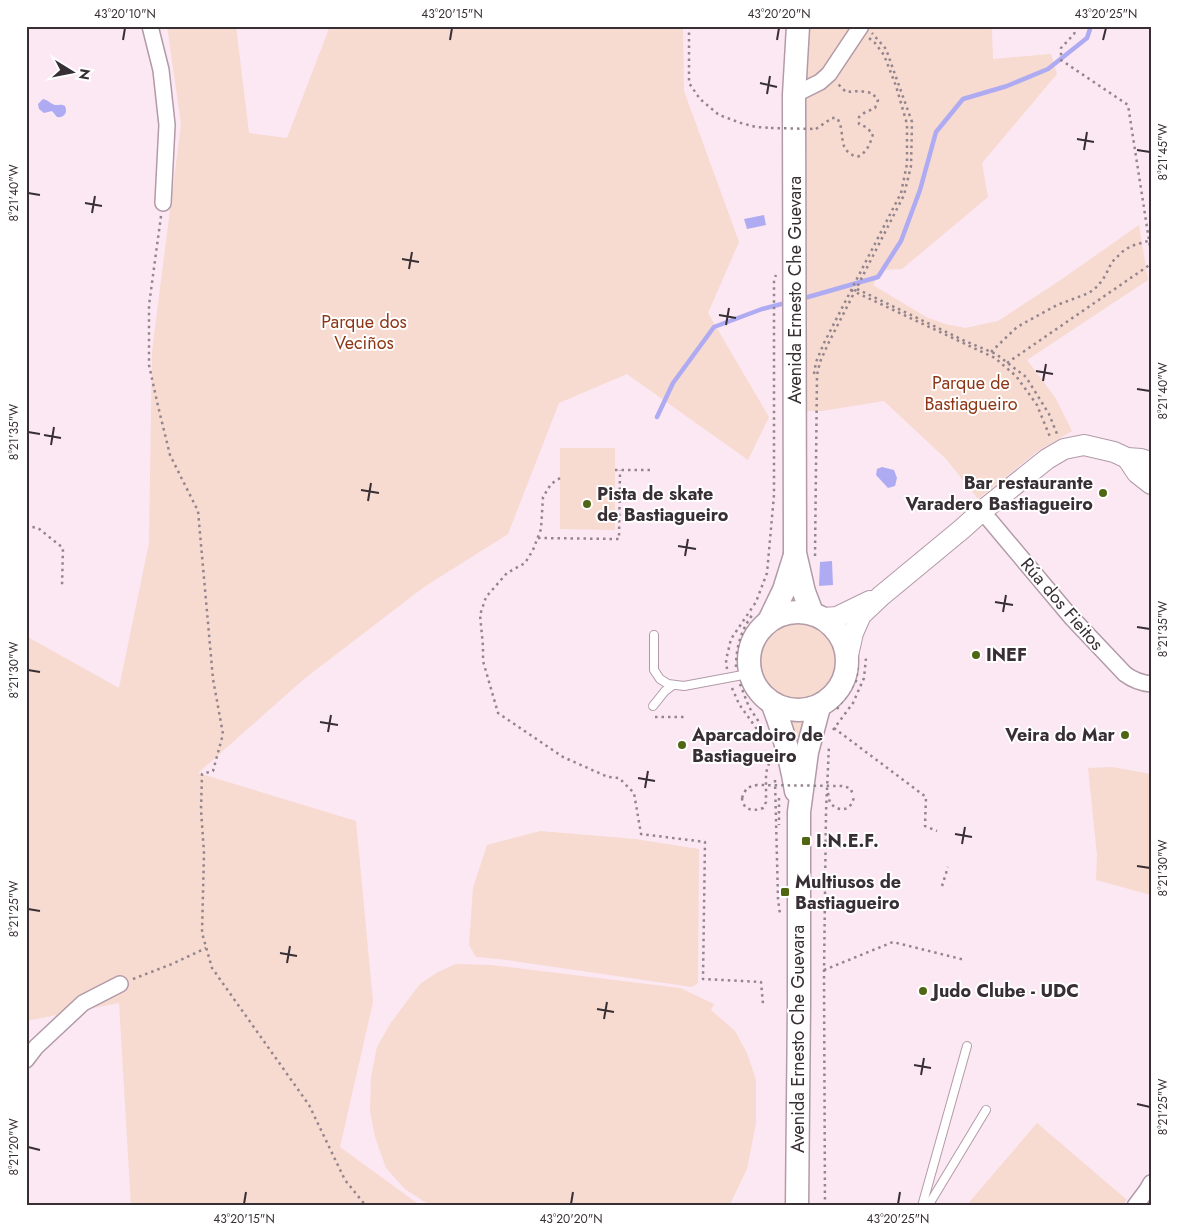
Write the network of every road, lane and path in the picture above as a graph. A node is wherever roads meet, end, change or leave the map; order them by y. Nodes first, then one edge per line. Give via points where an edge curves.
1 (150, 26) edge
2 (689, 26) edge
3 (798, 26) edge
4 (1077, 26) edge
5 (863, 29) edge
6 (829, 74) junction
7 (794, 95) junction
8 (781, 126) dead end
9 (781, 136) dead end
10 (163, 203) joint
11 (1149, 241) junction
12 (1151, 253) edge
13 (1151, 264) edge
14 (776, 274) dead end
15 (852, 287) junction
16 (857, 288) dead end
17 (991, 352) junction
18 (1008, 363) junction
19 (1056, 446) junction
20 (1127, 458) junction
21 (1151, 462) edge
22 (615, 470) dead end
23 (620, 470) junction
24 (654, 470) dead end
25 (560, 478) dead end
26 (1151, 484) edge
27 (982, 511) junction
28 (26, 526) edge
29 (538, 538) junction
30 (804, 556) junction
31 (62, 586) dead end
32 (881, 596) junction
33 (818, 616) junction
34 (770, 620) junction
35 (654, 635) dead end
36 (853, 659) junction
37 (738, 676) junction
38 (1151, 684) edge
39 (673, 685) junction
40 (773, 705) junction
41 (653, 706) dead end
42 (827, 710) junction
43 (653, 717) dead end
44 (685, 717) dead end
45 (834, 728) dead end
46 (767, 743) dead end
47 (829, 754) dead end
48 (770, 760) dead end
49 (818, 784) dead end
50 (818, 793) dead end
51 (799, 812) junction
52 (937, 831) dead end
53 (948, 867) dead end
54 (942, 886) dead end
55 (206, 948) junction
56 (965, 960) dead end
57 (824, 970) dead end
58 (120, 984) joint
59 (763, 1004) dead end
60 (967, 1046) dead end
61 (26, 1060) edge
62 (986, 1110) dead end
63 (1151, 1184) edge
64 (366, 1206) edge
65 (797, 1206) edge
66 (922, 1206) edge
67 (928, 1206) edge
68 (1135, 1206) edge

1 - 10 street via 161,70 166,125
2 - 6 path, bridge via 689,84 700,99 719,114 756,127 771,128 816,129 837,118 844,148 857,157 864,154 873,134 859,124 859,117 875,108 878,100 872,93 846,92
3 - 7 main road, Avenida Ernesto Che Guevara
4 - 11 path via 1061,48 1061,60 1128,106
5 - 6 street
5 - 15 path via 890,68 907,124 907,164 901,193
5 - 16 path via 886,49 912,122 911,166 904,194
6 - 7 street
7 - 30 main road, Avenida Ernesto Che Guevara
8 - 9 path
10 - 55 path via 149,305 149,365 170,455 198,511 213,679 223,734 213,771 202,774 202,933
11 - 12 path
11 - 17 path via 1122,252 1098,286 1089,293 1057,305 1024,324
13 - 18 path
14 - 37 path via 774,495 767,573 756,602 731,639 726,660
15 - 17 path
15 - 19 path via 996,358 1016,376 1037,405
15 - 30 path via 824,342 813,376
17 - 18 path
18 - 19 path via 1026,377 1049,414
19 - 20 street via 1084,445
19 - 27 street via 1046,459
20 - 21 street
20 - 26 street
22 - 23 path
23 - 24 path
23 - 29 path via 619,539
25 - 29 path via 551,484 543,497
27 - 32 street
27 - 38 street, Rúa dos Fieitos via 1071,617 1125,674 1133,680
28 - 31 path via 38,528 63,548
29 - 59 path via 525,563 507,573 486,597 480,615 483,661 498,713 563,757 619,778 634,793 641,834 704,842 703,979 761,982
30 - 33 main road, Avenida Ernesto Che Guevara via 804,592
30 - 34 main road, Avenida Ernesto Che Guevara
32 - 33 street via 837,617
32 - 36 street via 860,616 853,633
33 - 34 main road via 788,612
33 - 36 main road via 837,629
34 - 37 main road via 759,630
35 - 39 lane via 654,670 660,679
36 - 42 main road
36 - 42 path via 856,681
37 - 39 lane
37 - 40 main road via 751,681
37 - 46 path via 739,704
39 - 41 lane
40 - 42 main road via 794,712
40 - 51 main road, Avenida Ernesto Che Guevara via 788,749
42 - 51 main road, Avenida Ernesto Che Guevara via 807,752
43 - 44 path
45 - 52 path via 926,797 925,826
47 - 48 path, bridge via 829,774 828,783 828,792 830,803 844,810 853,802 850,788 842,786 833,786 824,785 767,785 758,785 749,787 742,798 745,807 755,811 763,808 767,796 766,788 766,781 766,773
49 - 50 path
51 - 65 main road, Avenida Ernesto Che Guevara
53 - 54 path
55 - 58 path
55 - 64 path via 212,968 309,1105 345,1180
56 - 57 path via 893,942
58 - 61 street via 83,1003
60 - 66 lane
62 - 67 lane
63 - 68 street

